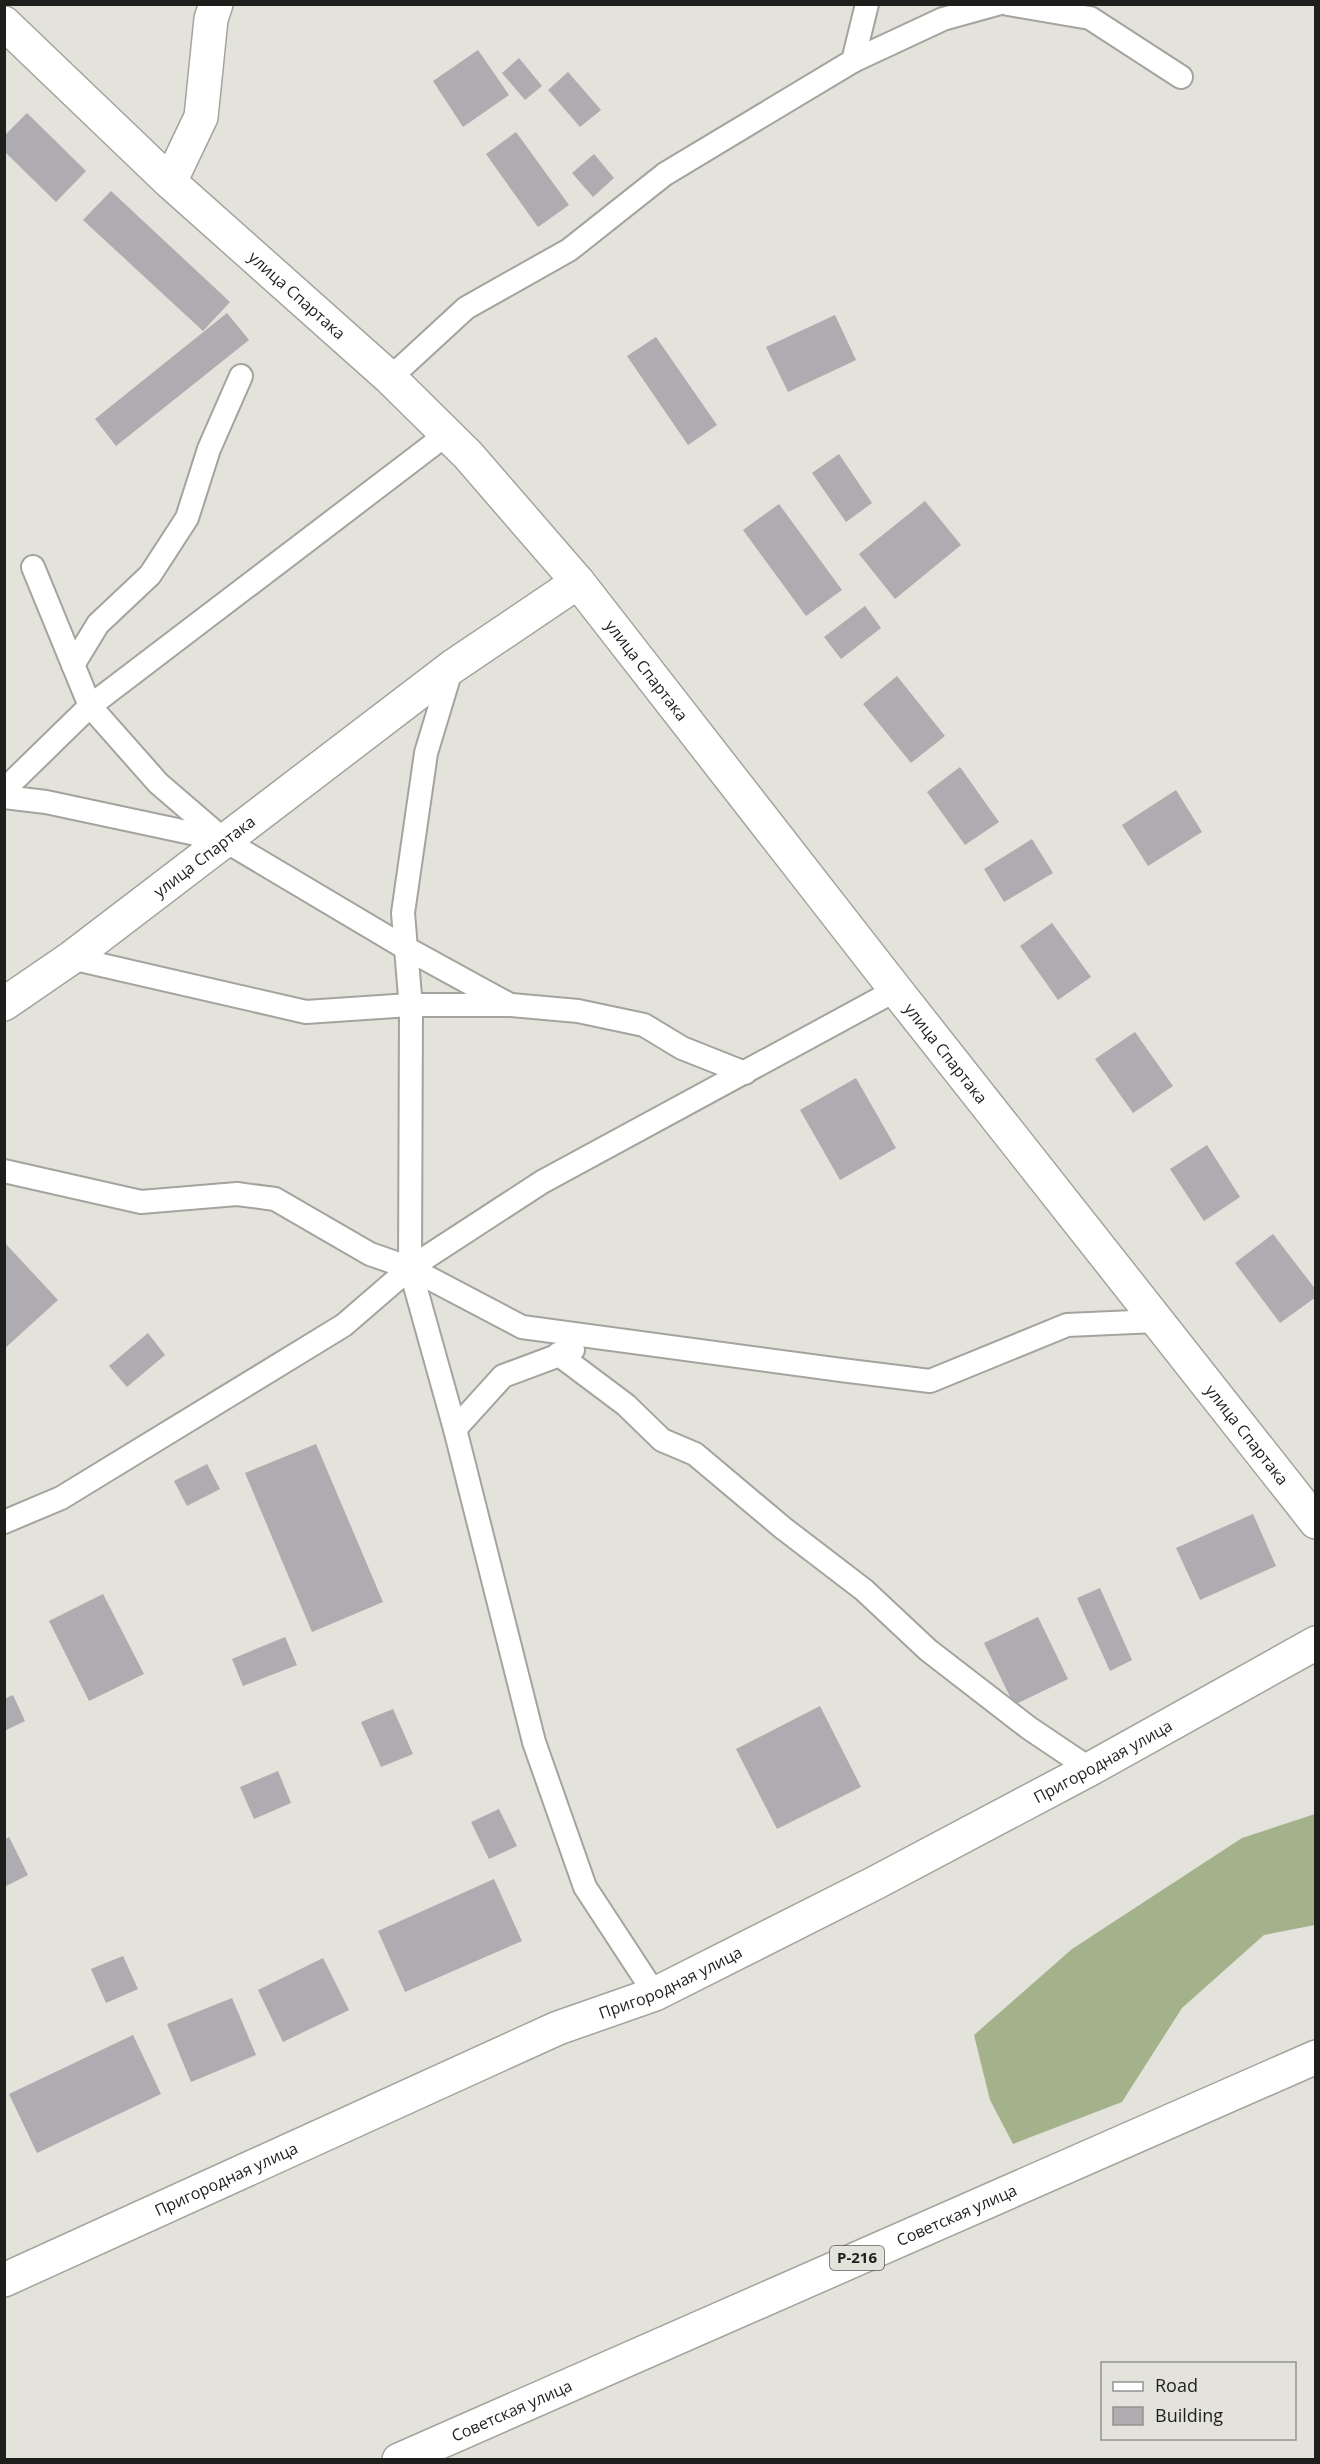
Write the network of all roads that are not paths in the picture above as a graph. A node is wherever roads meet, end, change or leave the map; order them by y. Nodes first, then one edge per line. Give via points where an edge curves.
1 (216, 4) edge
2 (867, 4) edge
3 (997, 4) edge
4 (1008, 4) edge
5 (4, 22) edge
6 (853, 61) junction
7 (1181, 77) dead end
8 (170, 182) junction
9 (240, 376) dead end
10 (390, 378) junction
11 (447, 434) junction
12 (33, 567) dead end
13 (578, 582) junction
14 (73, 665) junction
15 (452, 667) junction
16 (90, 706) junction
17 (4, 790) edge
18 (4, 797) edge
19 (224, 840) junction
20 (404, 947) junction
21 (70, 958) junction
22 (896, 990) junction
23 (4, 1004) edge
24 (411, 1005) junction
25 (511, 1005) junction
26 (745, 1073) junction
27 (4, 1171) edge
28 (410, 1268) junction
29 (1156, 1321) junction
30 (609, 1339) junction
31 (558, 1354) junction
32 (455, 1430) junction
33 (4, 1522) edge
34 (1316, 1522) edge
35 (1316, 1642) edge
36 (1090, 1769) junction
37 (655, 1994) junction
38 (1316, 2057) edge
39 (4, 2280) edge
40 (399, 2460) edge

1 - 8 main road via 201,117
2 - 6 lane
3 - 6 lane via 943,19
4 - 7 lane via 1090,18
5 - 8 main road, улица Спартака
6 - 10 lane via 665,174 569,250 466,308
8 - 10 main road, улица Спартака
9 - 14 lane via 209,449 187,518 150,575 98,624
10 - 11 main road, улица Спартака
11 - 13 main road, улица Спартака
11 - 16 lane
12 - 14 lane
13 - 15 main road, улица Спартака
13 - 22 main road, улица Спартака
14 - 16 lane
15 - 19 main road, улица Спартака
15 - 20 lane via 426,753 403,914
16 - 17 lane
16 - 19 lane via 158,783
18 - 19 lane via 46,802
19 - 20 lane
19 - 21 main road, улица Спартака
20 - 24 lane
20 - 25 lane
21 - 23 main road, улица Спартака
21 - 24 lane via 306,1012
22 - 26 lane
22 - 29 main road, улица Спартака
24 - 25 lane
24 - 28 lane
25 - 26 lane via 578,1011 644,1025 682,1048
26 - 28 lane via 542,1182
27 - 28 lane via 141,1202 237,1194 274,1199 370,1254
28 - 30 lane via 522,1327
28 - 32 lane
28 - 33 lane via 344,1325 61,1497
29 - 30 lane via 1067,1325 930,1381
29 - 34 main road, улица Спартака
30 - 31 lane
31 - 32 lane via 503,1376
31 - 36 lane via 626,1406 662,1440 695,1454 864,1590 937,1657
32 - 37 lane via 534,1743 585,1887
35 - 36 main road, Пригородная улица
36 - 37 main road, Пригородная улица
37 - 39 main road, Пригородная улица via 558,2028
38 - 40 main road, Советская улица / Р-216

